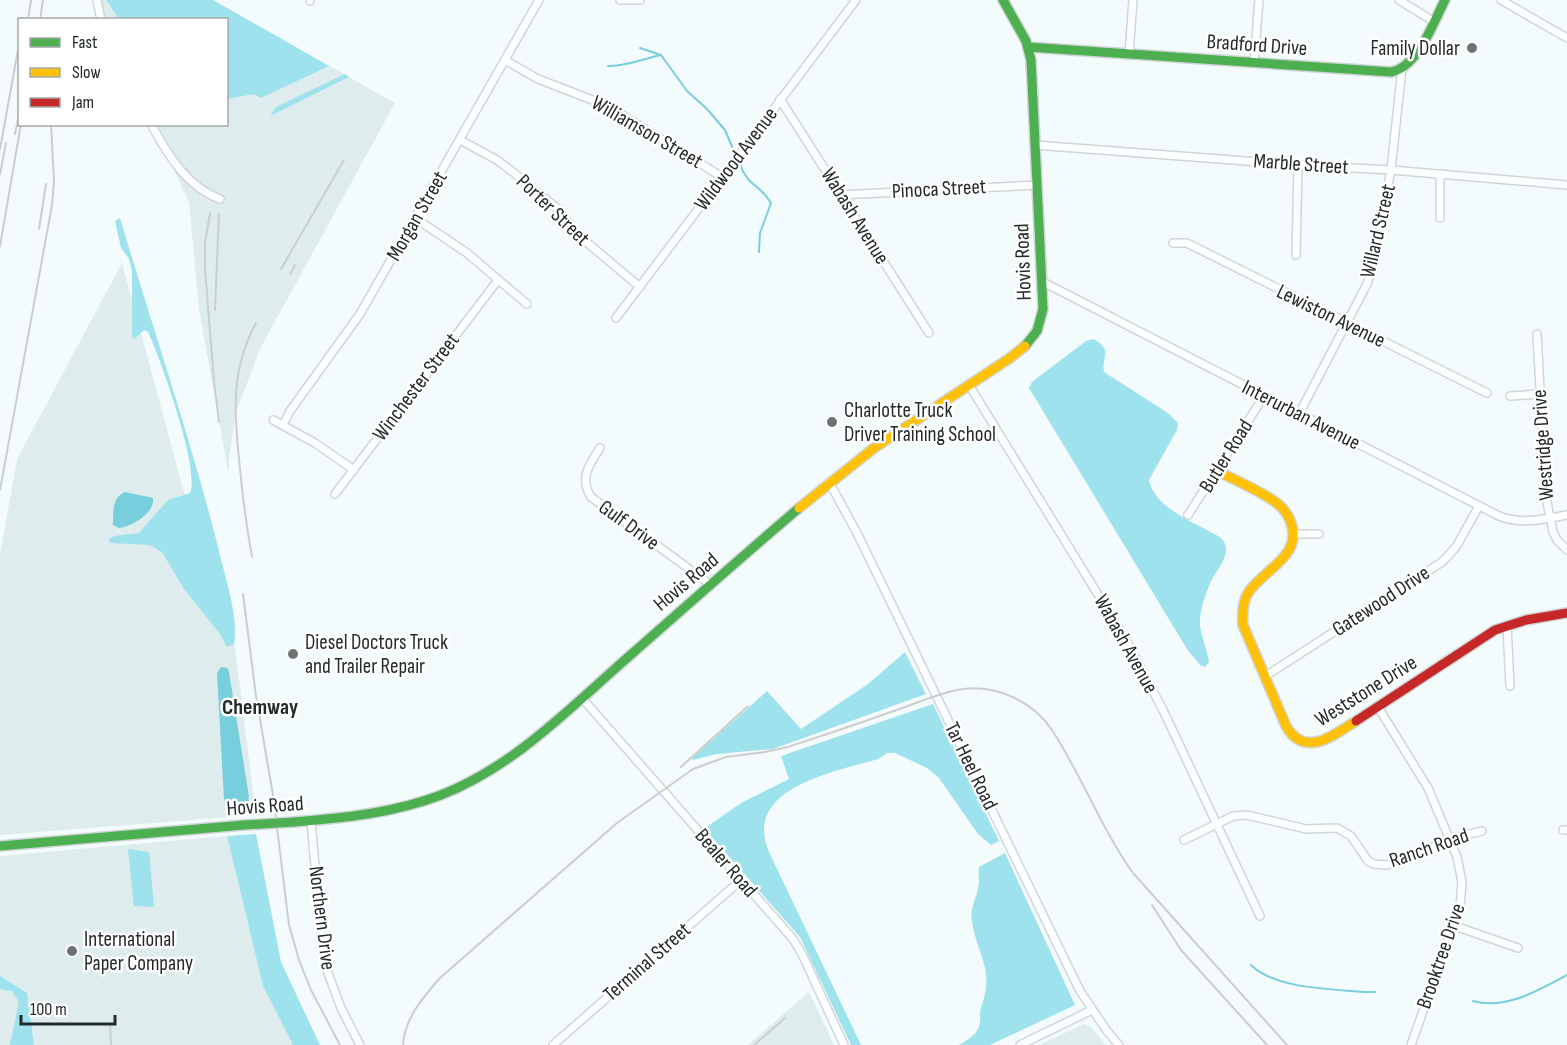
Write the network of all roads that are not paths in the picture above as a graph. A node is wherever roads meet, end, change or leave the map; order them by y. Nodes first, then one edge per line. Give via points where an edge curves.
1 (97, 0) edge
2 (539, 0) edge
3 (620, 0) edge
4 (640, 0) edge
5 (856, 0) edge
6 (1003, 0) edge
7 (1133, 0) edge
8 (1259, 0) edge
9 (1399, 0) edge
10 (1444, 0) edge
11 (1501, 0) edge
12 (101, 18) edge
13 (1433, 21) junction
14 (1567, 38) edge
15 (1028, 47) junction
16 (1129, 54) junction
17 (505, 60) junction
18 (1254, 63) junction
19 (1402, 68) junction
20 (780, 99) junction
21 (152, 126) edge
22 (460, 140) junction
23 (1035, 145) junction
24 (1298, 165) junction
25 (1391, 170) junction
26 (1440, 174) junction
27 (722, 177) junction
28 (1038, 185) junction
29 (1567, 185) edge
30 (840, 195) junction
31 (217, 198) dead end
32 (415, 218) junction
33 (1440, 218) dead end
34 (1173, 243) dead end
35 (1296, 255) dead end
36 (498, 280) junction
37 (1043, 282) junction
38 (640, 287) junction
39 (527, 304) dead end
40 (616, 318) dead end
41 (1347, 323) junction
42 (929, 333) dead end
43 (1537, 334) dead end
44 (969, 385) junction
45 (1487, 393) dead end
46 (1539, 394) junction
47 (1264, 396) junction
48 (1510, 396) dead end
49 (1299, 414) junction
50 (273, 420) dead end
51 (283, 425) junction
52 (600, 448) dead end
53 (354, 470) junction
54 (1217, 471) junction
55 (829, 482) junction
56 (335, 494) dead end
57 (1479, 506) junction
58 (1188, 515) dead end
59 (1567, 515) edge
60 (1550, 518) junction
61 (1293, 534) junction
62 (1319, 534) dead end
63 (1567, 550) edge
64 (711, 585) junction
65 (1567, 613) edge
66 (1507, 626) junction
67 (1264, 677) junction
68 (1510, 686) dead end
69 (582, 698) junction
70 (1378, 707) junction
71 (311, 820) junction
72 (1216, 824) junction
73 (1482, 831) dead end
74 (1184, 840) dead end
75 (1450, 840) junction
76 (0, 846) edge
77 (741, 880) junction
78 (1260, 916) dead end
79 (1455, 926) junction
80 (1518, 948) dead end
81 (1092, 1010) junction
82 (360, 1045) edge
83 (553, 1045) edge
84 (844, 1045) edge
85 (1020, 1045) edge
86 (1119, 1045) edge
87 (1411, 1045) edge

1 - 12 street
2 - 17 street, Morgan Street
3 - 4 street
5 - 20 street, Wildwood Avenue
6 - 15 street, Hovis Road
7 - 16 street
8 - 18 street
9 - 13 street
10 - 13 street
11 - 14 street
13 - 19 street via 1412,60
15 - 16 street, Bradford Drive
15 - 23 street, Hovis Road
16 - 18 street, Bradford Drive
17 - 22 street, Morgan Street
17 - 27 street, Williamson Street via 538,79 608,106
18 - 19 street, Bradford Drive via 1380,72
19 - 25 street, Willard Street
20 - 27 street, Wildwood Avenue
20 - 30 street, Wabash Avenue
21 - 31 street via 179,168 200,189
22 - 32 street, Morgan Street
22 - 38 street, Porter Street via 513,172 558,209 578,235
23 - 24 street, Marble Street
23 - 28 street, Hovis Road
24 - 25 street, Marble Street
24 - 35 street
25 - 26 street, Marble Street
25 - 41 street, Willard Street via 1371,271
26 - 29 street, Marble Street
26 - 33 street
27 - 38 street, Wildwood Avenue
28 - 30 street, Pinoca Street
28 - 37 street, Hovis Road
30 - 42 street, Wabash Avenue
32 - 36 street
32 - 51 street, Morgan Street via 360,314
34 - 41 street, Lewiston Avenue via 1187,243
36 - 39 street
36 - 53 street, Winchester Street
37 - 44 street, Hovis Road via 1042,320 1035,336 1025,348
37 - 47 street, Interurban Avenue
38 - 40 street, Wildwood Avenue
41 - 45 street, Lewiston Avenue
41 - 49 street, Willard Street
43 - 46 street, Westridge Drive
44 - 55 street, Hovis Road
44 - 72 street, Wabash Avenue via 1126,639
46 - 48 street
46 - 60 street, Westridge Drive
47 - 49 street, Interurban Avenue
47 - 54 street, Butler Road
49 - 57 street, Interurban Avenue
50 - 51 street
51 - 53 street
52 - 64 street, Gulf Drive via 585,474 591,497
53 - 56 street, Winchester Street
54 - 58 street, Butler Road
54 - 61 street via 1280,504 1290,517
55 - 64 street, Hovis Road
55 - 81 street, Tar Heel Road
57 - 60 street, Interurban Avenue via 1516,521
57 - 67 street, Gatewood Drive via 1456,547 1442,562
59 - 60 street, Interurban Avenue
60 - 63 street, Westridge Drive via 1557,540
61 - 62 street
61 - 67 street, Weststone Drive via 1284,556 1255,584 1243,603 1243,625
64 - 69 street, Hovis Road
65 - 66 street, Weststone Drive
66 - 68 street
66 - 70 street, Weststone Drive
67 - 70 street, Weststone Drive via 1286,726 1293,735 1308,742 1321,742
69 - 71 street, Hovis Road via 527,746 461,786 400,807
69 - 77 street, Bealer Road
70 - 75 street, Brooktree Drive via 1424,780
71 - 76 street, Hovis Road, bridge
71 - 82 street, Northern Drive via 328,973
72 - 74 street, Ranch Road
72 - 75 street, Ranch Road via 1247,814 1306,829 1337,828 1351,836 1368,861 1383,866
72 - 78 street, Wabash Avenue
73 - 75 street, Ranch Road
75 - 79 street, Brooktree Drive via 1462,882
77 - 83 street, Terminal Street
77 - 84 street, Bealer Road via 797,945
79 - 80 street
79 - 87 street, Brooktree Drive
81 - 85 street
81 - 86 street, Tar Heel Road

